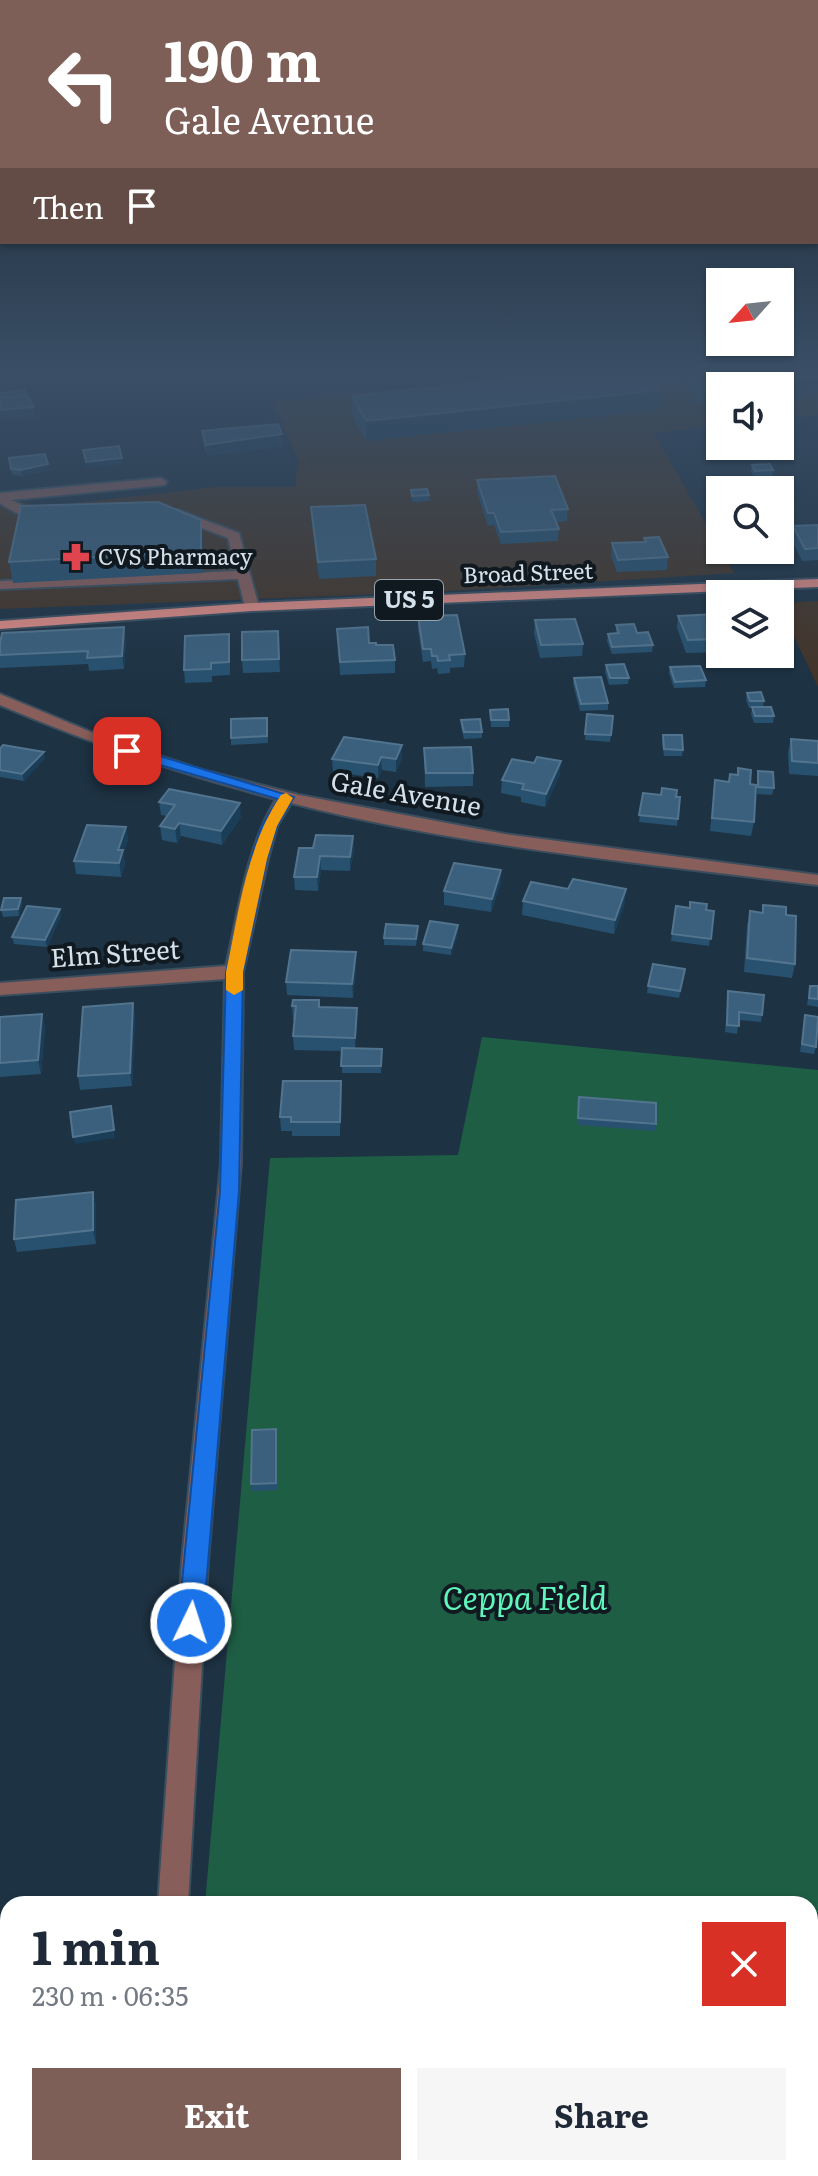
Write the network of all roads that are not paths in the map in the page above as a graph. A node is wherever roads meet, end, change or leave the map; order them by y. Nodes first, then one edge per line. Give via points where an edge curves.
1 (161, 482) dead end
2 (0, 497) edge
3 (171, 511) edge
4 (62, 515) edge
5 (243, 575) junction
6 (818, 583) edge
7 (0, 585) edge
8 (252, 607) junction
9 (0, 625) edge
10 (0, 699) edge
11 (286, 797) junction
12 (818, 880) edge
13 (234, 972) junction
14 (0, 989) edge
15 (174, 1896) edge

1 - 2 street
2 - 4 street via 32,515
3 - 5 street via 234,536
5 - 7 street
5 - 8 street
6 - 8 main road, Broad Street / US 5
8 - 9 main road, Broad Street / US 5
10 - 11 street, Gale Avenue via 104,743
11 - 12 street, Gale Avenue via 398,823
11 - 13 street via 269,826 259,859
13 - 14 street, Elm Street
13 - 15 street via 230,1179 195,1561

